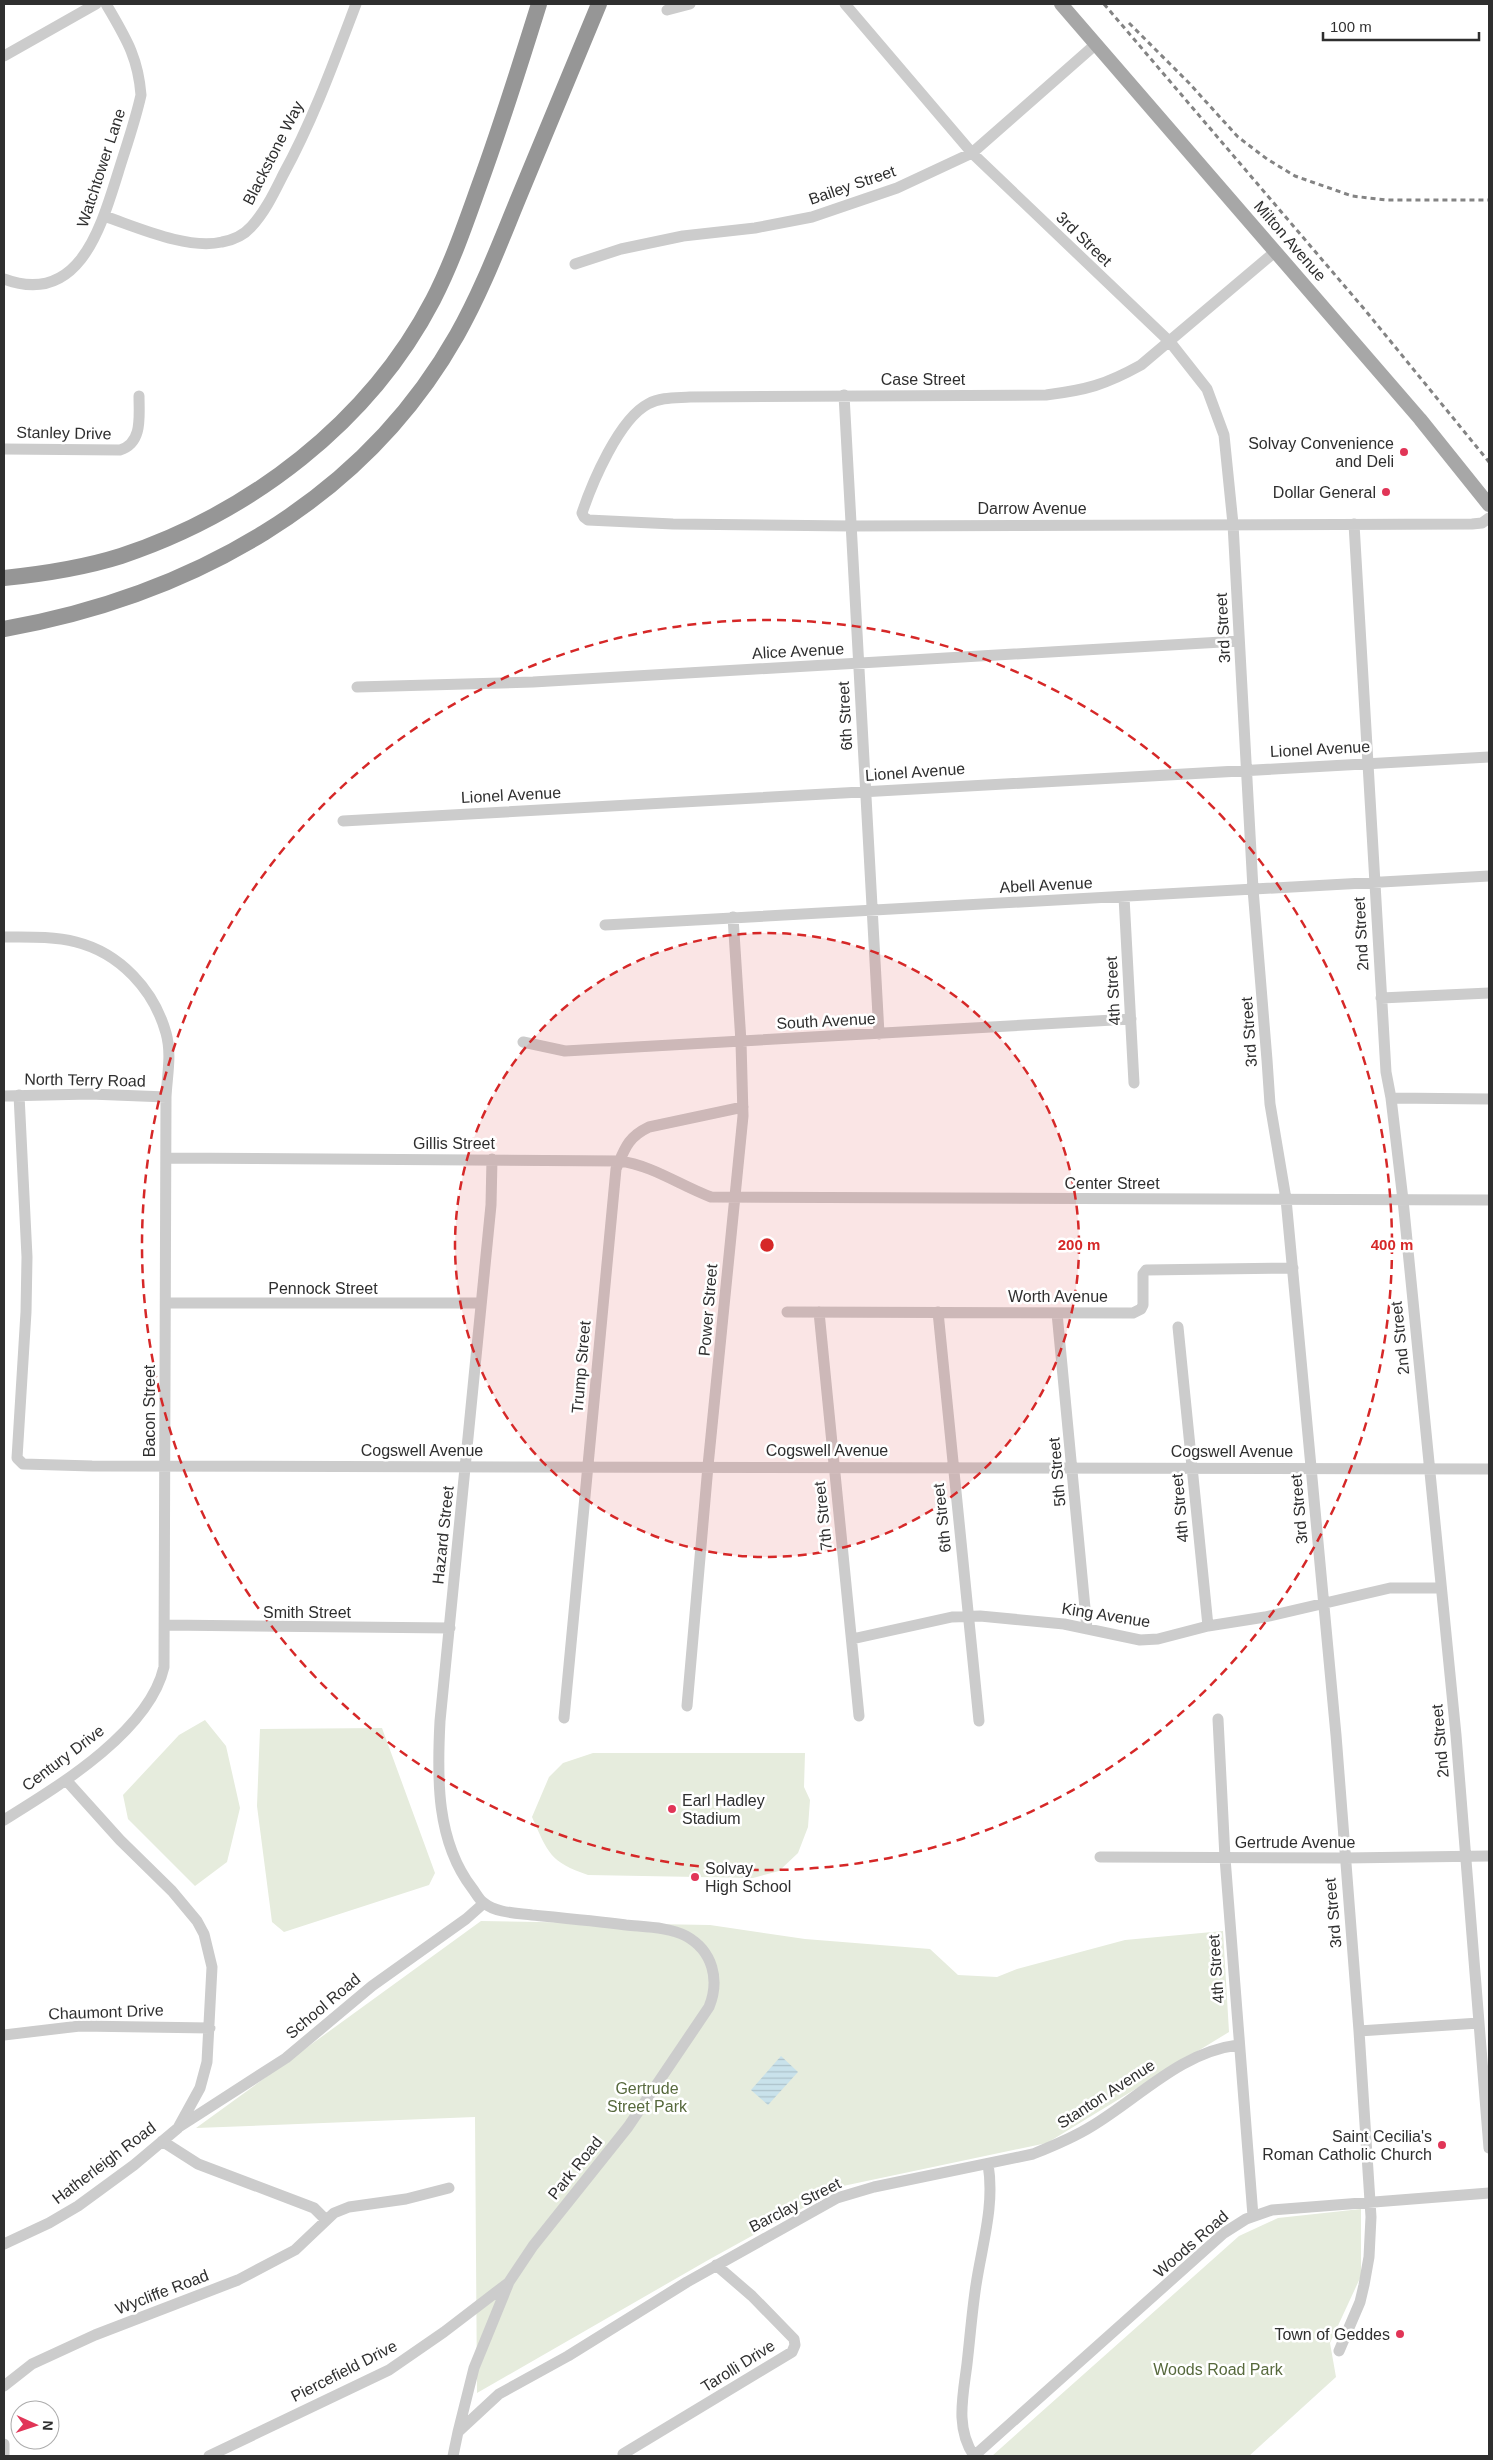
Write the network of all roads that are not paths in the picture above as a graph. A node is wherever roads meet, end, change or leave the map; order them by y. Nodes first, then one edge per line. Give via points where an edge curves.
1 (96, 4) edge
2 (106, 4) edge
3 (356, 4) edge
4 (539, 4) edge
5 (599, 4) edge
6 (690, 4) edge
7 (845, 4) edge
8 (1061, 4) edge
9 (667, 10) dead end
10 (1096, 44) junction
11 (4, 56) edge
12 (972, 152) junction
13 (104, 216) junction
14 (1276, 251) junction
15 (575, 264) dead end
16 (4, 279) edge
17 (1170, 342) junction
18 (844, 395) junction
19 (139, 396) dead end
20 (4, 449) edge
21 (1489, 505) edge
22 (584, 508) joint
23 (1489, 518) edge
24 (1233, 524) junction
25 (1354, 524) junction
26 (851, 526) junction
27 (4, 578) edge
28 (4, 629) edge
29 (1240, 641) junction
30 (858, 664) junction
31 (358, 687) dead end
32 (1489, 757) edge
33 (1368, 763) junction
34 (1247, 769) junction
35 (865, 792) junction
36 (343, 820) dead end
37 (1489, 876) edge
38 (1374, 882) junction
39 (1253, 889) junction
40 (1124, 898) junction
41 (872, 910) junction
42 (733, 917) junction
43 (605, 925) dead end
44 (4, 937) edge
45 (1489, 993) edge
46 (1381, 998) junction
47 (1131, 1019) junction
48 (879, 1034) junction
49 (523, 1042) dead end
50 (741, 1042) junction
51 (1134, 1083) dead end
52 (19, 1095) junction
53 (4, 1096) edge
54 (166, 1097) junction
55 (1391, 1098) junction
56 (1489, 1099) edge
57 (743, 1107) junction
58 (166, 1158) junction
59 (492, 1159) junction
60 (620, 1161) junction
61 (735, 1197) junction
62 (1286, 1198) junction
63 (1403, 1200) junction
64 (1489, 1200) edge
65 (1293, 1268) junction
66 (166, 1303) junction
67 (481, 1303) junction
68 (787, 1312) dead end
69 (819, 1312) junction
70 (938, 1312) junction
71 (1057, 1313) junction
72 (1178, 1327) dead end
73 (165, 1465) junction
74 (466, 1466) junction
75 (588, 1466) junction
76 (708, 1466) junction
77 (835, 1467) junction
78 (953, 1467) junction
79 (1072, 1467) junction
80 (1193, 1467) junction
81 (1312, 1468) junction
82 (1489, 1468) edge
83 (1429, 1469) junction
84 (1441, 1588) junction
85 (1323, 1604) junction
86 (968, 1616) junction
87 (165, 1626) junction
88 (1208, 1626) junction
89 (450, 1628) junction
90 (1087, 1629) junction
91 (852, 1640) junction
92 (687, 1706) dead end
93 (859, 1716) dead end
94 (137, 1717) joint
95 (564, 1718) dead end
96 (1218, 1719) dead end
97 (979, 1720) dead end
98 (66, 1780) junction
99 (4, 1820) edge
100 (1489, 1856) edge
101 (1100, 1857) dead end
102 (1224, 1858) junction
103 (1344, 1858) junction
104 (1465, 1858) junction
105 (484, 1903) junction
106 (1479, 2023) junction
107 (210, 2028) junction
108 (1359, 2031) junction
109 (4, 2035) edge
110 (1238, 2045) junction
111 (178, 2128) junction
112 (162, 2141) junction
113 (1489, 2148) edge
114 (988, 2164) junction
115 (449, 2188) dead end
116 (1489, 2193) edge
117 (1369, 2202) junction
118 (1253, 2216) junction
119 (326, 2220) junction
120 (4, 2244) edge
121 (716, 2265) junction
122 (509, 2282) junction
123 (1339, 2351) dead end
124 (4, 2386) edge
125 (458, 2432) junction
126 (4, 2444) edge
127 (623, 2454) dead end
128 (4, 2456) edge
129 (209, 2456) edge
130 (453, 2456) edge
131 (974, 2456) edge

1 - 11 street
2 - 13 street, Watchtower Lane via 134,54 141,95
3 - 13 street, Blackstone Way via 295,154 266,207 250,228 238,238 201,244
4 - 27 highway via 456,253 416,330 360,405 308,453 265,485 224,511 178,534 111,558 48,574
5 - 28 highway via 481,289 428,379 367,452 300,510 224,557 172,580 96,607
6 - 9 street
7 - 12 street, 3rd Street
8 - 10 main road, Milton Avenue
10 - 12 street, Bailey Street
10 - 14 main road, Milton Avenue
12 - 15 street, Bailey Street via 897,188 812,217 755,228 683,236 621,249
12 - 17 street, 3rd Street
13 - 16 street, Watchtower Lane via 89,249 72,270 55,280 32,285
14 - 17 street, Case Street
14 - 21 main road, Milton Avenue
17 - 18 street, Case Street via 1141,365 1086,390 1046,394
17 - 24 street, 3rd Street via 1207,389 1219,416 1227,453
18 - 22 street, Case Street via 664,398 648,404 617,436
18 - 26 street, 6th Street
19 - 20 street, Stanley Drive via 139,419 135,441 130,447 120,450
22 - 26 street, Darrow Avenue via 584,518 588,520
23 - 25 street, Darrow Avenue via 1472,524
24 - 25 street, Darrow Avenue
24 - 26 street, Darrow Avenue
24 - 29 street, 3rd Street
25 - 33 street, 2nd Street
26 - 30 street, 6th Street
29 - 30 street, Alice Avenue
29 - 34 street, 3rd Street
30 - 31 street, Alice Avenue via 533,682
30 - 35 street, 6th Street
32 - 33 street, Lionel Avenue
33 - 34 street, Lionel Avenue
33 - 38 street, 2nd Street
34 - 35 street, Lionel Avenue
34 - 39 street, 3rd Street
35 - 36 street, Lionel Avenue
35 - 41 street, 6th Street
37 - 38 street, Abell Avenue
38 - 39 street, Abell Avenue
38 - 46 street, 2nd Street
39 - 40 street, Abell Avenue
39 - 62 street, 3rd Street via 1270,1104
40 - 41 street, Abell Avenue
40 - 47 street, 4th Street
41 - 42 street, Abell Avenue
41 - 48 street, 6th Street
42 - 43 street, Abell Avenue
42 - 50 street, Power Street
44 - 54 street, Bacon Street via 74,941 92,946 129,971 152,1001 166,1033 169,1058
45 - 46 street
46 - 55 street, 2nd Street
47 - 48 street, South Avenue
47 - 51 street, 4th Street
48 - 50 street, South Avenue
49 - 50 street, South Avenue via 565,1051
50 - 57 street, Power Street
52 - 53 street, North Terry Road
52 - 54 street, North Terry Road
52 - 73 street, Cogswell Avenue via 27,1257 16,1458 23,1464
54 - 58 street, Bacon Street
55 - 56 street
55 - 63 street, 2nd Street
57 - 60 street, Trump Street via 649,1127 635,1134 626,1145
57 - 61 street, Power Street
58 - 59 street, Gillis Street
58 - 66 street, Bacon Street
59 - 60 street, Gillis Street
59 - 67 street, Hazard Street via 491,1205
60 - 61 street, Gillis Street via 630,1162 711,1197
60 - 75 street, Trump Street via 614,1185
61 - 62 street, Center Street
61 - 76 street, Power Street
62 - 63 street, Center Street
62 - 65 street, 3rd Street
63 - 64 street, Center Street
63 - 83 street, 2nd Street
65 - 71 street, Worth Avenue via 1146,1270 1141,1309 1133,1313
65 - 81 street, 3rd Street
66 - 67 street, Pennock Street
66 - 73 street, Bacon Street
67 - 74 street, Hazard Street
68 - 69 street, Worth Avenue
69 - 70 street, Worth Avenue
69 - 77 street, 7th Street
70 - 71 street, Worth Avenue
70 - 78 street, 6th Street
71 - 79 street, 5th Street
72 - 80 street, 4th Street
73 - 74 street, Cogswell Avenue
73 - 87 street, Bacon Street
74 - 75 street, Cogswell Avenue
74 - 89 street, Hazard Street
75 - 76 street, Cogswell Avenue
75 - 95 street, Trump Street
76 - 77 street, Cogswell Avenue
76 - 92 street, Power Street
77 - 78 street, Cogswell Avenue
77 - 91 street, 7th Street
78 - 79 street, Cogswell Avenue
78 - 86 street, 6th Street
79 - 80 street, Cogswell Avenue
79 - 90 street, 5th Street
80 - 81 street, Cogswell Avenue
80 - 88 street, 4th Street
81 - 83 street, Cogswell Avenue
81 - 85 street, 3rd Street
82 - 83 street, Cogswell Avenue
83 - 84 street, 2nd Street
84 - 85 street, King Avenue via 1390,1588
84 - 104 street, 2nd Street
85 - 88 street, King Avenue
85 - 103 street, 3rd Street
86 - 90 street, King Avenue
86 - 91 street, King Avenue
86 - 97 street, 6th Street
87 - 89 street, Smith Street
87 - 94 street, Bacon Street via 164,1667 160,1683 150,1703
88 - 90 street, King Avenue via 1158,1640 1140,1640
89 - 105 street, Hazard Street via 438,1758 442,1819 461,1874
91 - 93 street, 7th Street
94 - 98 street, Century Drive via 106,1748
96 - 102 street, 4th Street
98 - 99 street, Century Drive
98 - 107 street, Hatherleigh Road via 197,1921 204,1934 212,1967
100 - 104 street, Gertrude Avenue
101 - 102 street, Gertrude Avenue
102 - 103 street, Gertrude Avenue
102 - 110 street, 4th Street
103 - 104 street, Gertrude Avenue
103 - 108 street, 3rd Street
104 - 106 street, 2nd Street
105 - 111 street, School Road via 372,1986 281,2063
105 - 122 street, Park Road via 513,1913 646,1927 685,1936 699,1946 711,1962 715,1985 709,2007 628,2127 533,2246
106 - 108 street
106 - 113 street, 2nd Street
107 - 109 street, Chaumont Drive via 80,2026
107 - 111 street, Hatherleigh Road via 200,2088
108 - 117 street, 3rd Street
110 - 114 street, Stanton Avenue via 1218,2048 1190,2060 1092,2126 1057,2144 1033,2154
110 - 118 street, 4th Street
111 - 112 street, Hatherleigh Road
112 - 119 street via 198,2164 314,2208
112 - 120 street, Hatherleigh Road via 78,2206
114 - 121 street, Barclay Street via 874,2187 837,2198
114 - 131 street via 989,2213 976,2286 962,2409 966,2444
115 - 119 street, Wycliffe Road via 406,2200 349,2207
116 - 117 street, Woods Road
117 - 118 street, Woods Road via 1272,2210
117 - 123 street, 3rd Street via 1369,2257 1364,2285
118 - 131 street, Woods Road via 1224,2233
119 - 124 street, Wycliffe Road via 295,2250 238,2280 95,2335 32,2364
121 - 125 street, Barclay Street via 568,2356 499,2394
121 - 127 street, Tarolli Drive via 794,2339 792,2352
122 - 125 street, Park Road via 474,2368
122 - 129 street, Piercefield Drive via 389,2370
125 - 130 street
126 - 128 street

